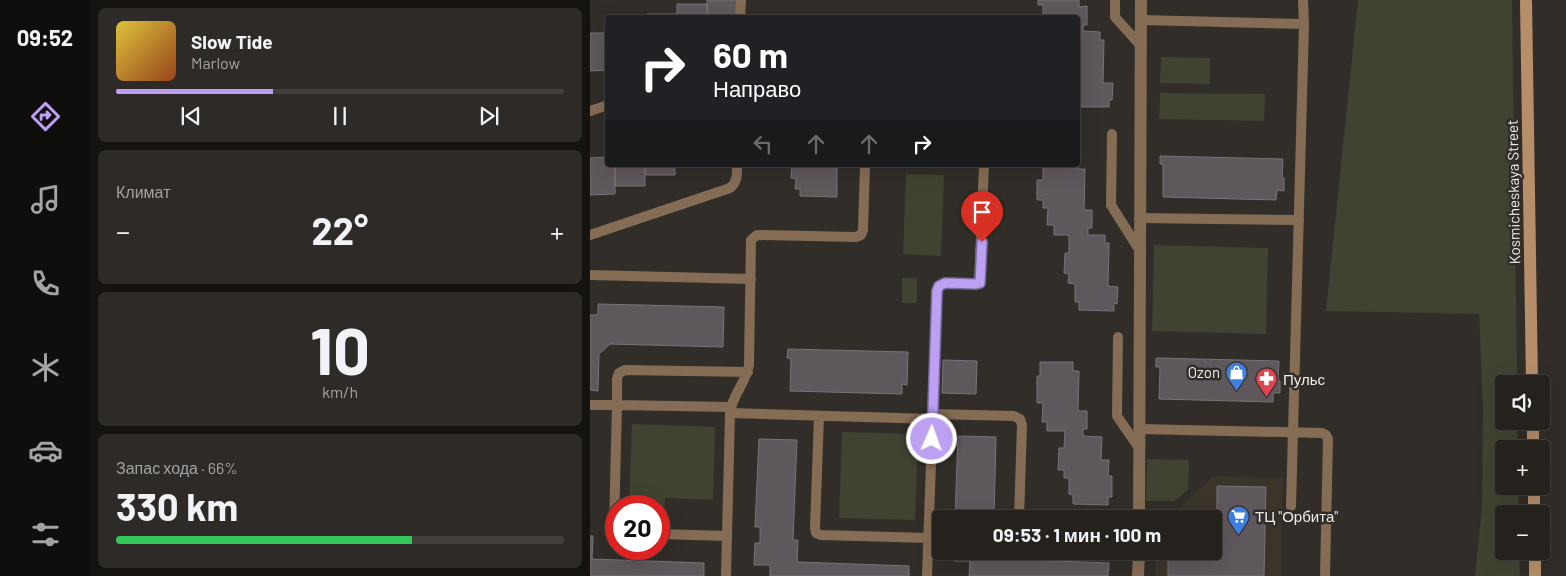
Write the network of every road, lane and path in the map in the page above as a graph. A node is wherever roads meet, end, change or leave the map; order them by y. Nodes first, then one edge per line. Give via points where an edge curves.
1 (740, 0) edge
2 (1114, 0) edge
3 (1141, 0) edge
4 (1303, 0) edge
5 (1526, 0) edge
6 (740, 15) edge
7 (1141, 20) junction
8 (1304, 24) junction
9 (1141, 46) junction
10 (605, 106) edge
11 (590, 111) edge
12 (1112, 134) dead end
13 (737, 167) edge
14 (865, 167) edge
15 (984, 167) edge
16 (1140, 218) junction
17 (1299, 220) junction
18 (590, 235) edge
19 (1140, 251) junction
20 (590, 275) edge
21 (750, 279) junction
22 (1118, 337) dead end
23 (748, 372) junction
24 (1532, 375) edge
25 (590, 405) edge
26 (616, 405) junction
27 (730, 410) junction
28 (819, 416) junction
29 (933, 417) junction
30 (1139, 429) junction
31 (1293, 432) junction
32 (1139, 448) junction
33 (615, 495) edge
34 (1291, 506) dead end
35 (1019, 510) edge
36 (1139, 510) edge
37 (670, 534) edge
38 (726, 536) junction
39 (928, 538) junction
40 (1138, 560) edge
41 (1535, 560) edge
42 (726, 576) edge
43 (927, 576) edge
44 (1138, 576) edge
45 (1325, 576) edge
46 (1535, 576) edge

1 - 6 lane
2 - 9 lane via 1115,17
3 - 7 street
4 - 8 lane
5 - 24 street, Kosmicheskaya Street
7 - 8 lane
7 - 9 street
8 - 17 lane
9 - 16 street
10 - 11 lane
12 - 19 lane via 1111,205
13 - 18 lane via 737,179 730,188
14 - 21 lane via 861,235 757,235 751,240
15 - 29 lane via 980,283 945,283 937,291
16 - 17 lane
16 - 19 street
17 - 31 lane
19 - 30 street
20 - 21 lane
21 - 23 lane
22 - 32 lane via 1117,416
23 - 26 lane via 625,370 617,379
23 - 27 lane
25 - 26 lane
26 - 27 lane
26 - 33 lane
27 - 28 lane
27 - 38 lane
28 - 29 lane
28 - 39 lane via 816,533
29 - 35 lane via 1014,416 1020,419
29 - 39 lane
30 - 31 lane
30 - 32 street
31 - 34 lane
31 - 45 lane via 1322,433 1328,439
32 - 36 street
37 - 38 lane
38 - 42 lane
39 - 43 lane
40 - 44 street
41 - 46 street

